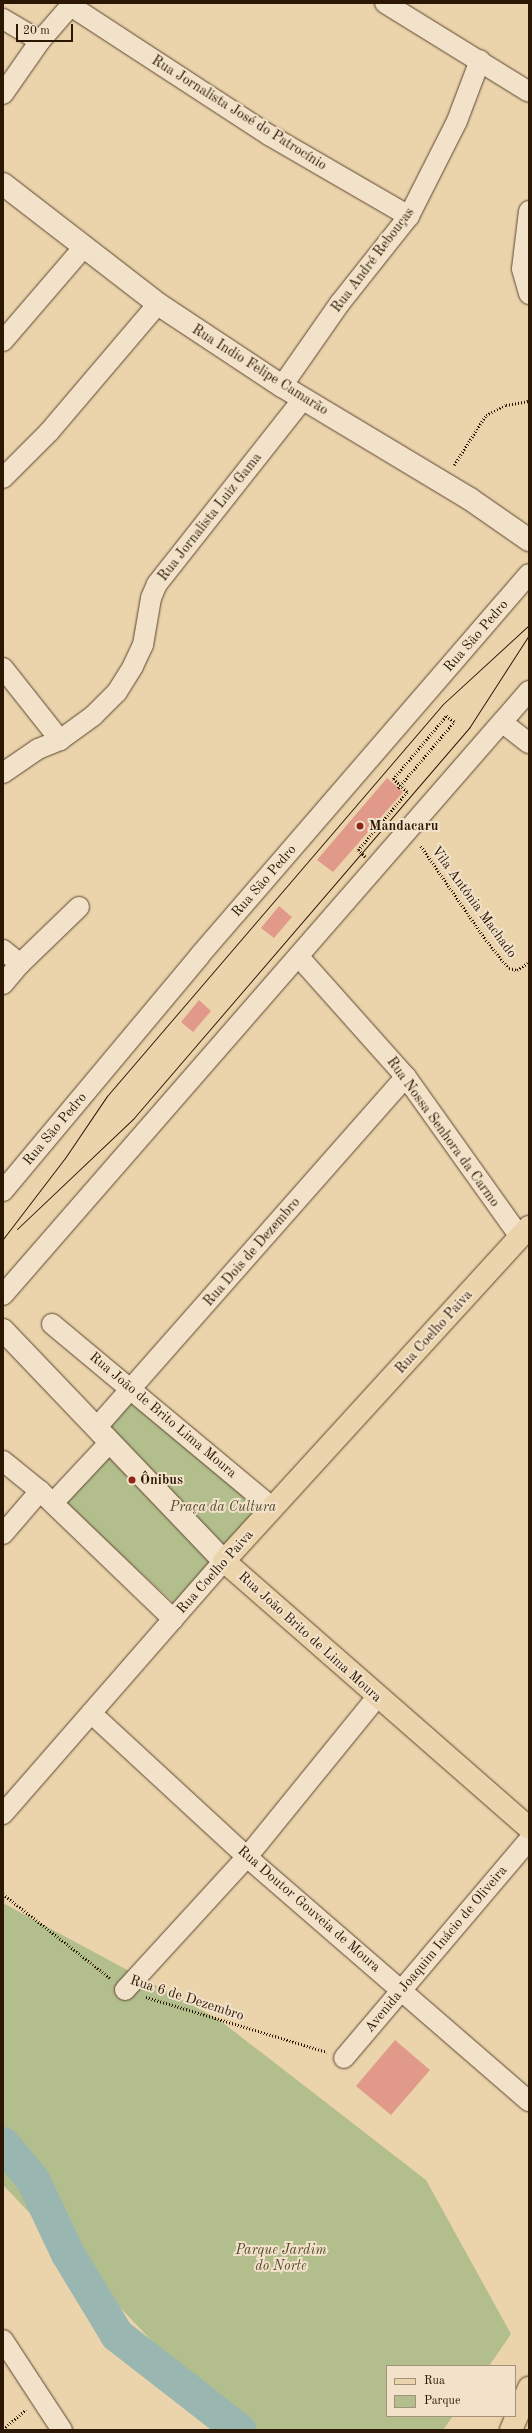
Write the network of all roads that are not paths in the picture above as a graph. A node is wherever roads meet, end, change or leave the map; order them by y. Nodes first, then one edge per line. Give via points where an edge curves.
1 (385, 3) edge
2 (72, 4) edge
3 (409, 10) edge
4 (3, 19) edge
5 (40, 41) junction
6 (480, 60) junction
7 (529, 92) edge
8 (3, 94) edge
9 (3, 184) edge
10 (529, 211) edge
11 (409, 216) junction
12 (83, 248) junction
13 (529, 294) edge
14 (158, 304) junction
15 (3, 341) edge
16 (282, 386) junction
17 (303, 399) junction
18 (3, 478) edge
19 (529, 540) edge
20 (529, 574) edge
21 (3, 668) edge
22 (529, 691) edge
23 (502, 723) junction
24 (60, 740) junction
25 (529, 743) edge
26 (3, 774) edge
27 (79, 907) dead end
28 (3, 950) edge
29 (299, 957) junction
30 (20, 964) junction
31 (3, 984) edge
32 (406, 1077) junction
33 (3, 1191) edge
34 (526, 1238) edge
35 (3, 1295) edge
36 (52, 1324) dead end
37 (3, 1330) edge
38 (131, 1388) junction
39 (103, 1435) junction
40 (3, 1461) edge
41 (46, 1497) junction
42 (273, 1508) junction
43 (3, 1534) edge
44 (224, 1561) junction
45 (173, 1618) junction
46 (377, 1697) junction
47 (91, 1713) junction
48 (3, 1814) edge
49 (529, 1828) edge
50 (529, 1840) edge
51 (247, 1857) junction
52 (401, 1988) junction
53 (125, 1990) road end
54 (344, 2058) road end
55 (529, 2101) edge
56 (3, 2340) edge
57 (529, 2388) edge
58 (62, 2430) edge
59 (511, 2430) edge

1 - 3 street
2 - 5 street
2 - 11 street, Rua Jornalista José do Patrocínio via 269,135
3 - 6 street
4 - 5 street
5 - 8 street
6 - 7 street
6 - 11 street, Rua André Rebouças via 457,121
9 - 12 street, Rua Indio Felipe Camarão
10 - 13 street via 522,269
11 - 16 street, Rua André Rebouças via 340,303
12 - 14 street, Rua Indio Felipe Camarão
12 - 15 street
14 - 16 street, Rua Indio Felipe Camarão
14 - 18 street via 49,432
16 - 17 street, Rua Indio Felipe Camarão
17 - 19 street, Rua Indio Felipe Camarão via 443,483
17 - 24 street, Rua Jornalista Luiz Gama via 157,584 151,598 143,644 117,692 93,716
20 - 33 street, Rua São Pedro via 200,955
21 - 24 street
22 - 23 street
23 - 25 street
23 - 29 street
24 - 26 street, Rua Jornalista Luiz Gama via 38,749
27 - 30 street
28 - 30 street
29 - 32 street, Rua Nossa Senhora da Carmo
29 - 35 street
30 - 31 street
32 - 34 street, Rua Nossa Senhora da Carmo
32 - 38 street, Rua Dois de Dezembro
34 - 42 main road, Rua Coelho Paiva
36 - 38 street, Rua João de Brito Lima Moura
37 - 39 street, Rua João Brito de Lima Moura
38 - 39 street, Rua Dois de Dezembro
38 - 42 street, Rua João de Brito Lima Moura
39 - 41 street, Rua Dois de Dezembro
39 - 44 street, Rua João Brito de Lima Moura
40 - 41 street
41 - 43 street, Rua Dois de Dezembro
41 - 45 street
42 - 44 main road, Rua Coelho Paiva
44 - 45 street, Rua Coelho Paiva
44 - 46 main road, Rua João Brito de Lima Moura
45 - 47 street, Rua Coelho Paiva
46 - 49 main road, Rua João Brito de Lima Moura
46 - 51 street
47 - 48 street, Rua Coelho Paiva
47 - 51 street, Rua Doutor Gouveia de Moura
50 - 52 street, Avenida Joaquim Inácio de Oliveira
51 - 52 street, Rua Doutor Gouveia de Moura
51 - 53 street
52 - 54 street, Avenida Joaquim Inácio de Oliveira
52 - 55 street, Rua Doutor Gouveia de Moura
56 - 58 street
57 - 59 main road

